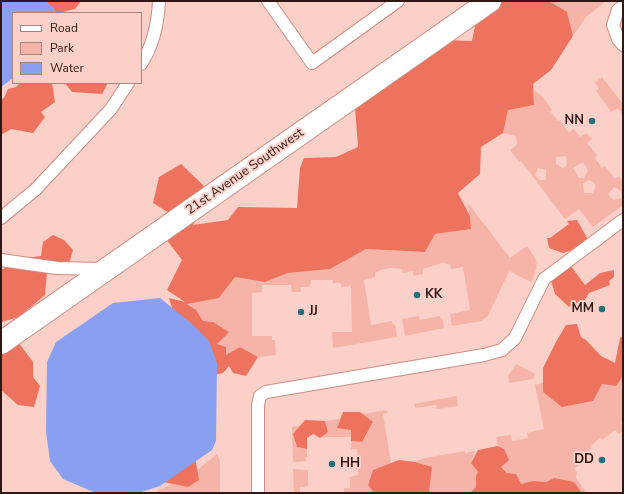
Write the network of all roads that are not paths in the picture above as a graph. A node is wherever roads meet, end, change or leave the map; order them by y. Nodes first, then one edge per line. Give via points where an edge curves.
1 (159, 1) edge
2 (268, 1) edge
3 (398, 1) edge
4 (490, 1) edge
5 (623, 6) edge
6 (623, 45) edge
7 (142, 62) edge
8 (127, 84) edge
9 (1, 218) edge
10 (623, 220) edge
11 (1, 260) edge
12 (105, 270) junction
13 (1, 343) edge
14 (258, 493) edge

1 - 7 lane via 156,25 147,55
2 - 3 lane via 312,63
4 - 12 street, 21st Avenue Southwest
5 - 6 lane via 618,10 613,25
8 - 9 lane via 111,109 36,189
10 - 14 lane via 544,279 515,338 502,350 266,392 260,396
11 - 12 lane via 57,268
12 - 13 street, 21st Avenue Southwest

